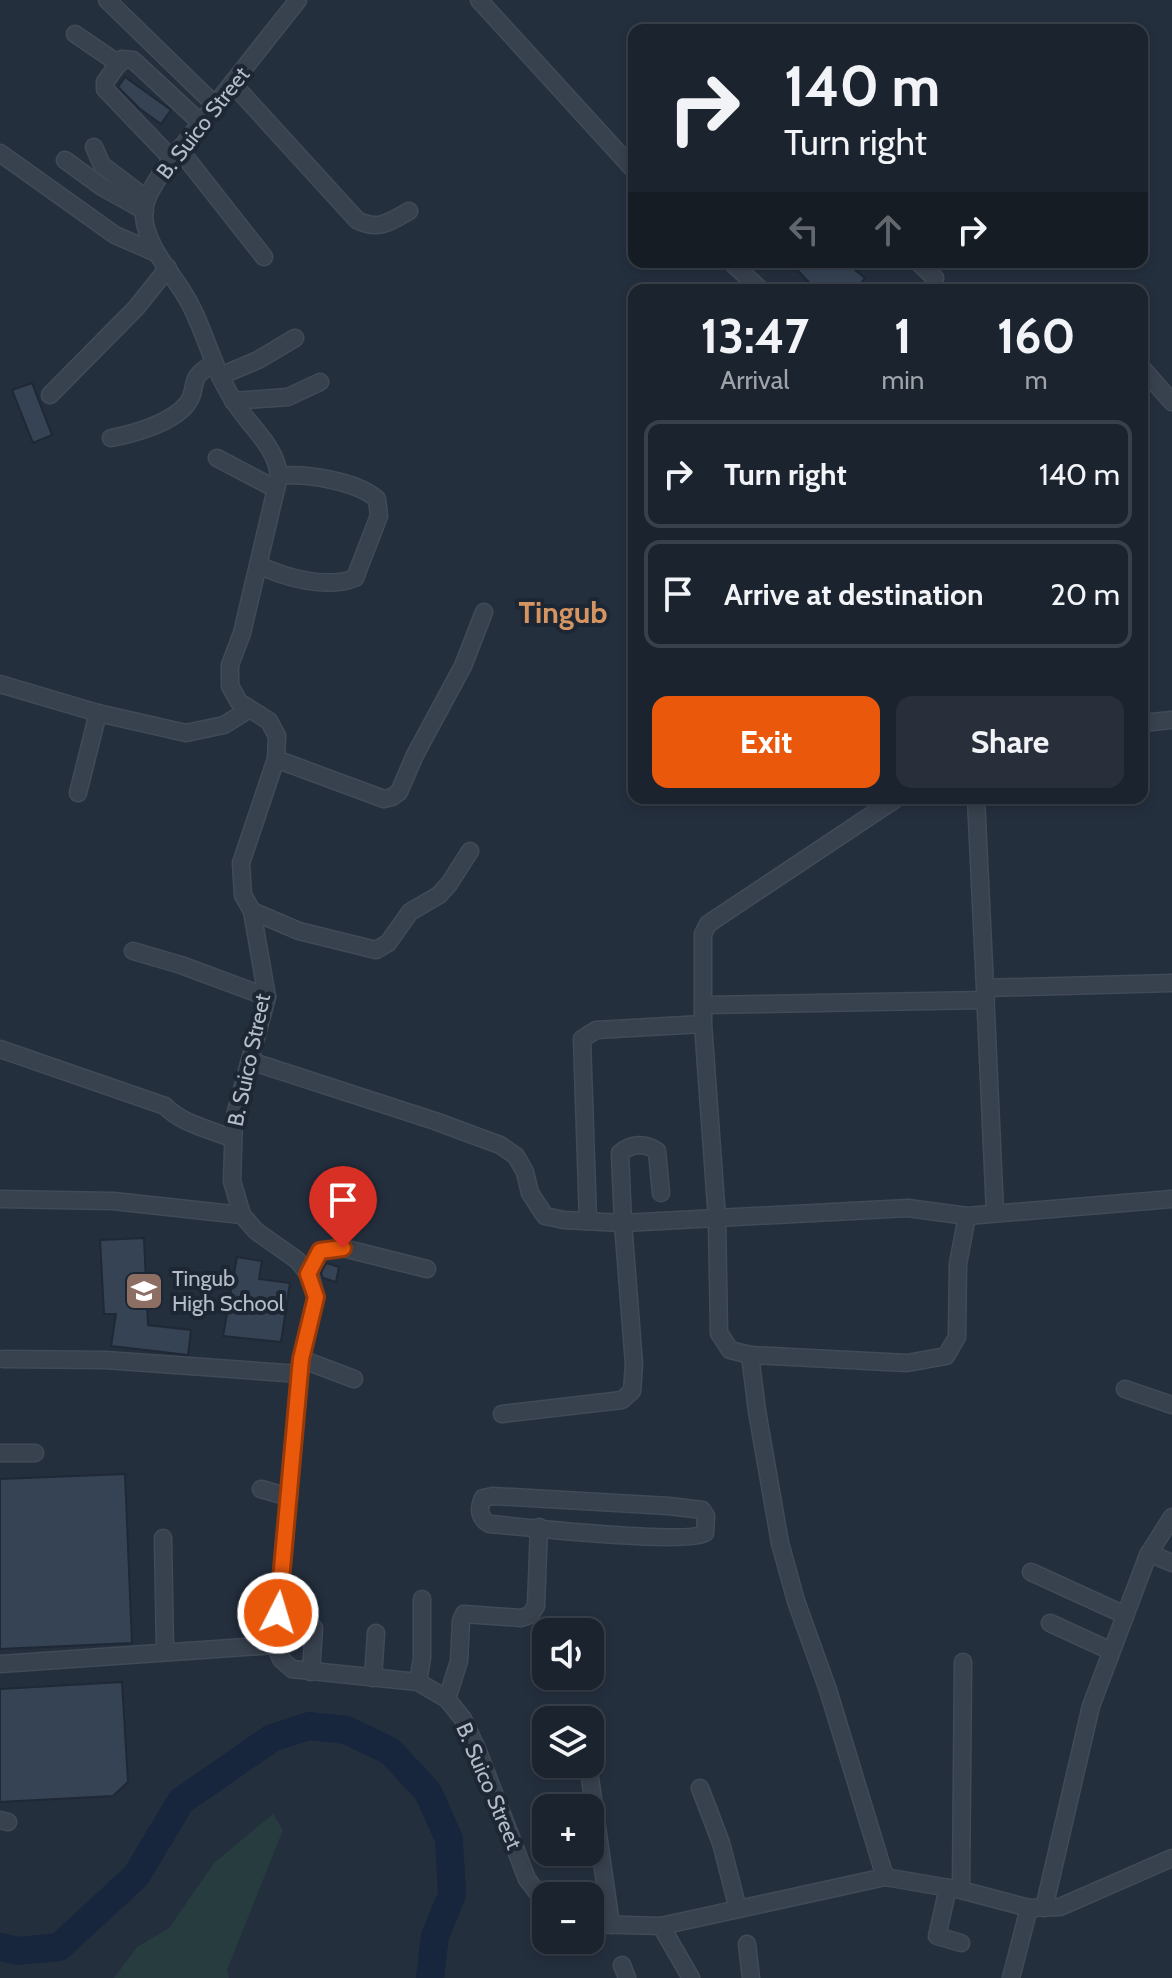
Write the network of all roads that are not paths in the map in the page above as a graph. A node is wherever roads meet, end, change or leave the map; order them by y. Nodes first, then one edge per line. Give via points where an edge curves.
1 (107, 0) edge
2 (298, 0) edge
3 (479, 0) edge
4 (75, 34) dead end
5 (119, 64) junction
6 (233, 84) junction
7 (216, 106) junction
8 (201, 123) junction
9 (94, 147) dead end
10 (0, 153) edge
11 (175, 154) junction
12 (65, 160) dead end
13 (628, 163) edge
14 (146, 205) junction
15 (409, 211) dead end
16 (154, 252) junction
17 (264, 257) dead end
18 (168, 268) junction
19 (737, 268) edge
20 (924, 268) edge
21 (755, 284) edge
22 (933, 284) edge
23 (295, 338) dead end
24 (216, 370) junction
25 (1148, 375) edge
26 (320, 382) dead end
27 (50, 395) dead end
28 (233, 401) junction
29 (1172, 402) edge
30 (111, 438) dead end
31 (217, 458) dead end
32 (278, 482) junction
33 (259, 565) junction
34 (484, 612) dead end
35 (0, 684) edge
36 (248, 710) junction
37 (98, 713) junction
38 (1172, 720) edge
39 (1148, 722) edge
40 (276, 759) junction
41 (78, 793) dead end
42 (888, 804) edge
43 (976, 804) edge
44 (470, 851) dead end
45 (252, 911) junction
46 (133, 951) dead end
47 (1172, 983) edge
48 (986, 994) junction
49 (267, 997) junction
50 (703, 1005) junction
51 (703, 1024) junction
52 (0, 1049) edge
53 (250, 1061) junction
54 (233, 1139) junction
55 (661, 1193) dead end
56 (0, 1199) edge
57 (1172, 1199) edge
58 (995, 1213) junction
59 (242, 1215) junction
60 (967, 1216) junction
61 (717, 1219) junction
62 (588, 1221) junction
63 (623, 1223) junction
64 (427, 1269) dead end
65 (308, 1274) junction
66 (750, 1355) junction
67 (3, 1359) dead end
68 (300, 1367) junction
69 (354, 1379) dead end
70 (1125, 1389) dead end
71 (1172, 1405) edge
72 (502, 1414) dead end
73 (0, 1453) edge
74 (35, 1453) dead end
75 (261, 1489) dead end
76 (289, 1497) junction
77 (1172, 1517) edge
78 (539, 1527) junction
79 (163, 1538) dead end
80 (1149, 1553) junction
81 (1172, 1563) edge
82 (1031, 1572) dead end
83 (422, 1599) dead end
84 (1125, 1615) junction
85 (1050, 1623) dead end
86 (314, 1628) dead end
87 (376, 1633) dead end
88 (275, 1645) junction
89 (1111, 1651) junction
90 (165, 1652) junction
91 (963, 1662) dead end
92 (0, 1664) edge
93 (311, 1672) junction
94 (373, 1678) junction
95 (418, 1682) junction
96 (447, 1699) junction
97 (590, 1778) edge
98 (700, 1788) dead end
99 (1172, 1858) edge
100 (885, 1877) junction
101 (532, 1886) edge
102 (955, 1889) junction
103 (1036, 1908) junction
104 (738, 1909) junction
105 (604, 1925) edge
106 (611, 1925) junction
107 (661, 1926) junction
108 (961, 1943) dead end
109 (747, 1944) dead end
110 (691, 1978) edge
111 (751, 1978) edge
112 (1011, 1978) edge

1 - 7 street
2 - 6 street, B. Suico Street
3 - 13 street
4 - 5 street
5 - 8 street via 133,60
5 - 11 street via 105,89
6 - 7 street, B. Suico Street
6 - 15 street via 357,220 383,226
7 - 8 street, B. Suico Street
8 - 11 street, B. Suico Street
9 - 14 street via 102,165
10 - 16 street via 115,235
11 - 14 street, B. Suico Street
11 - 17 street
12 - 14 street via 102,187
14 - 16 street
16 - 18 street
18 - 24 street via 192,307
18 - 27 street
19 - 21 street
20 - 22 street via 935,278
23 - 24 street via 258,360
24 - 28 street
24 - 30 street via 201,370 189,403 181,409 143,432
25 - 29 street
26 - 28 street via 288,397
28 - 32 street via 271,450 278,463
31 - 32 street
32 - 33 street, B. Suico Street
32 - 33 street via 295,474 365,488 377,499 379,516 355,578 334,583 275,573
33 - 36 street, B. Suico Street via 230,665 230,686
34 - 40 street via 463,666 392,797 384,799
35 - 37 street
36 - 37 street via 224,725 186,733
36 - 40 street, B. Suico Street via 269,721 277,736
37 - 41 street
38 - 39 street
40 - 45 street, B. Suico Street via 241,863 243,895
42 - 50 street via 708,924 703,934
43 - 48 street
44 - 45 street via 439,895 410,912 388,943 376,950 299,931
45 - 49 street, B. Suico Street
46 - 49 street
47 - 48 street
48 - 50 street
48 - 58 street
49 - 53 street, B. Suico Street
50 - 51 street
51 - 61 street
51 - 62 street via 610,1028 582,1039
52 - 54 street via 165,1106 173,1115
53 - 54 street, B. Suico Street
53 - 62 street via 500,1145 516,1156 545,1216
54 - 59 street, B. Suico Street via 232,1181
55 - 63 street via 657,1151 649,1145 627,1147 620,1153
56 - 59 street via 113,1201
57 - 58 street
58 - 60 street
59 - 65 street
60 - 61 street via 908,1208
60 - 66 street via 958,1264 957,1337 946,1356 907,1363
61 - 63 street
61 - 66 street via 719,1333 730,1350
62 - 63 street
63 - 72 street via 632,1391 622,1400
64 - 65 street via 343,1248 320,1251
65 - 68 street via 316,1297
66 - 100 street via 780,1543
67 - 68 street
68 - 69 street
68 - 76 street
70 - 71 street
73 - 74 street
75 - 76 street
76 - 88 street
77 - 80 street
78 - 78 street via 682,1539 705,1533 706,1516 702,1510 669,1506 483,1498 483,1521
78 - 96 street via 536,1606 521,1618 464,1614
79 - 90 street
80 - 81 street
80 - 84 street
82 - 84 street
83 - 95 street
84 - 89 street
85 - 89 street
86 - 93 street
87 - 94 street
88 - 90 street
88 - 93 street, B. Suico Street via 292,1669
89 - 103 street
90 - 92 street
91 - 102 street
93 - 94 street, B. Suico Street
94 - 95 street, B. Suico Street
95 - 96 street, B. Suico Street
96 - 101 street, B. Suico Street via 477,1749
97 - 106 street
98 - 104 street
99 - 103 street via 1060,1907
100 - 102 street
100 - 104 street
102 - 103 street
102 - 108 street via 937,1936
103 - 112 street
104 - 107 street
105 - 106 street
106 - 107 street
107 - 110 street
109 - 111 street

